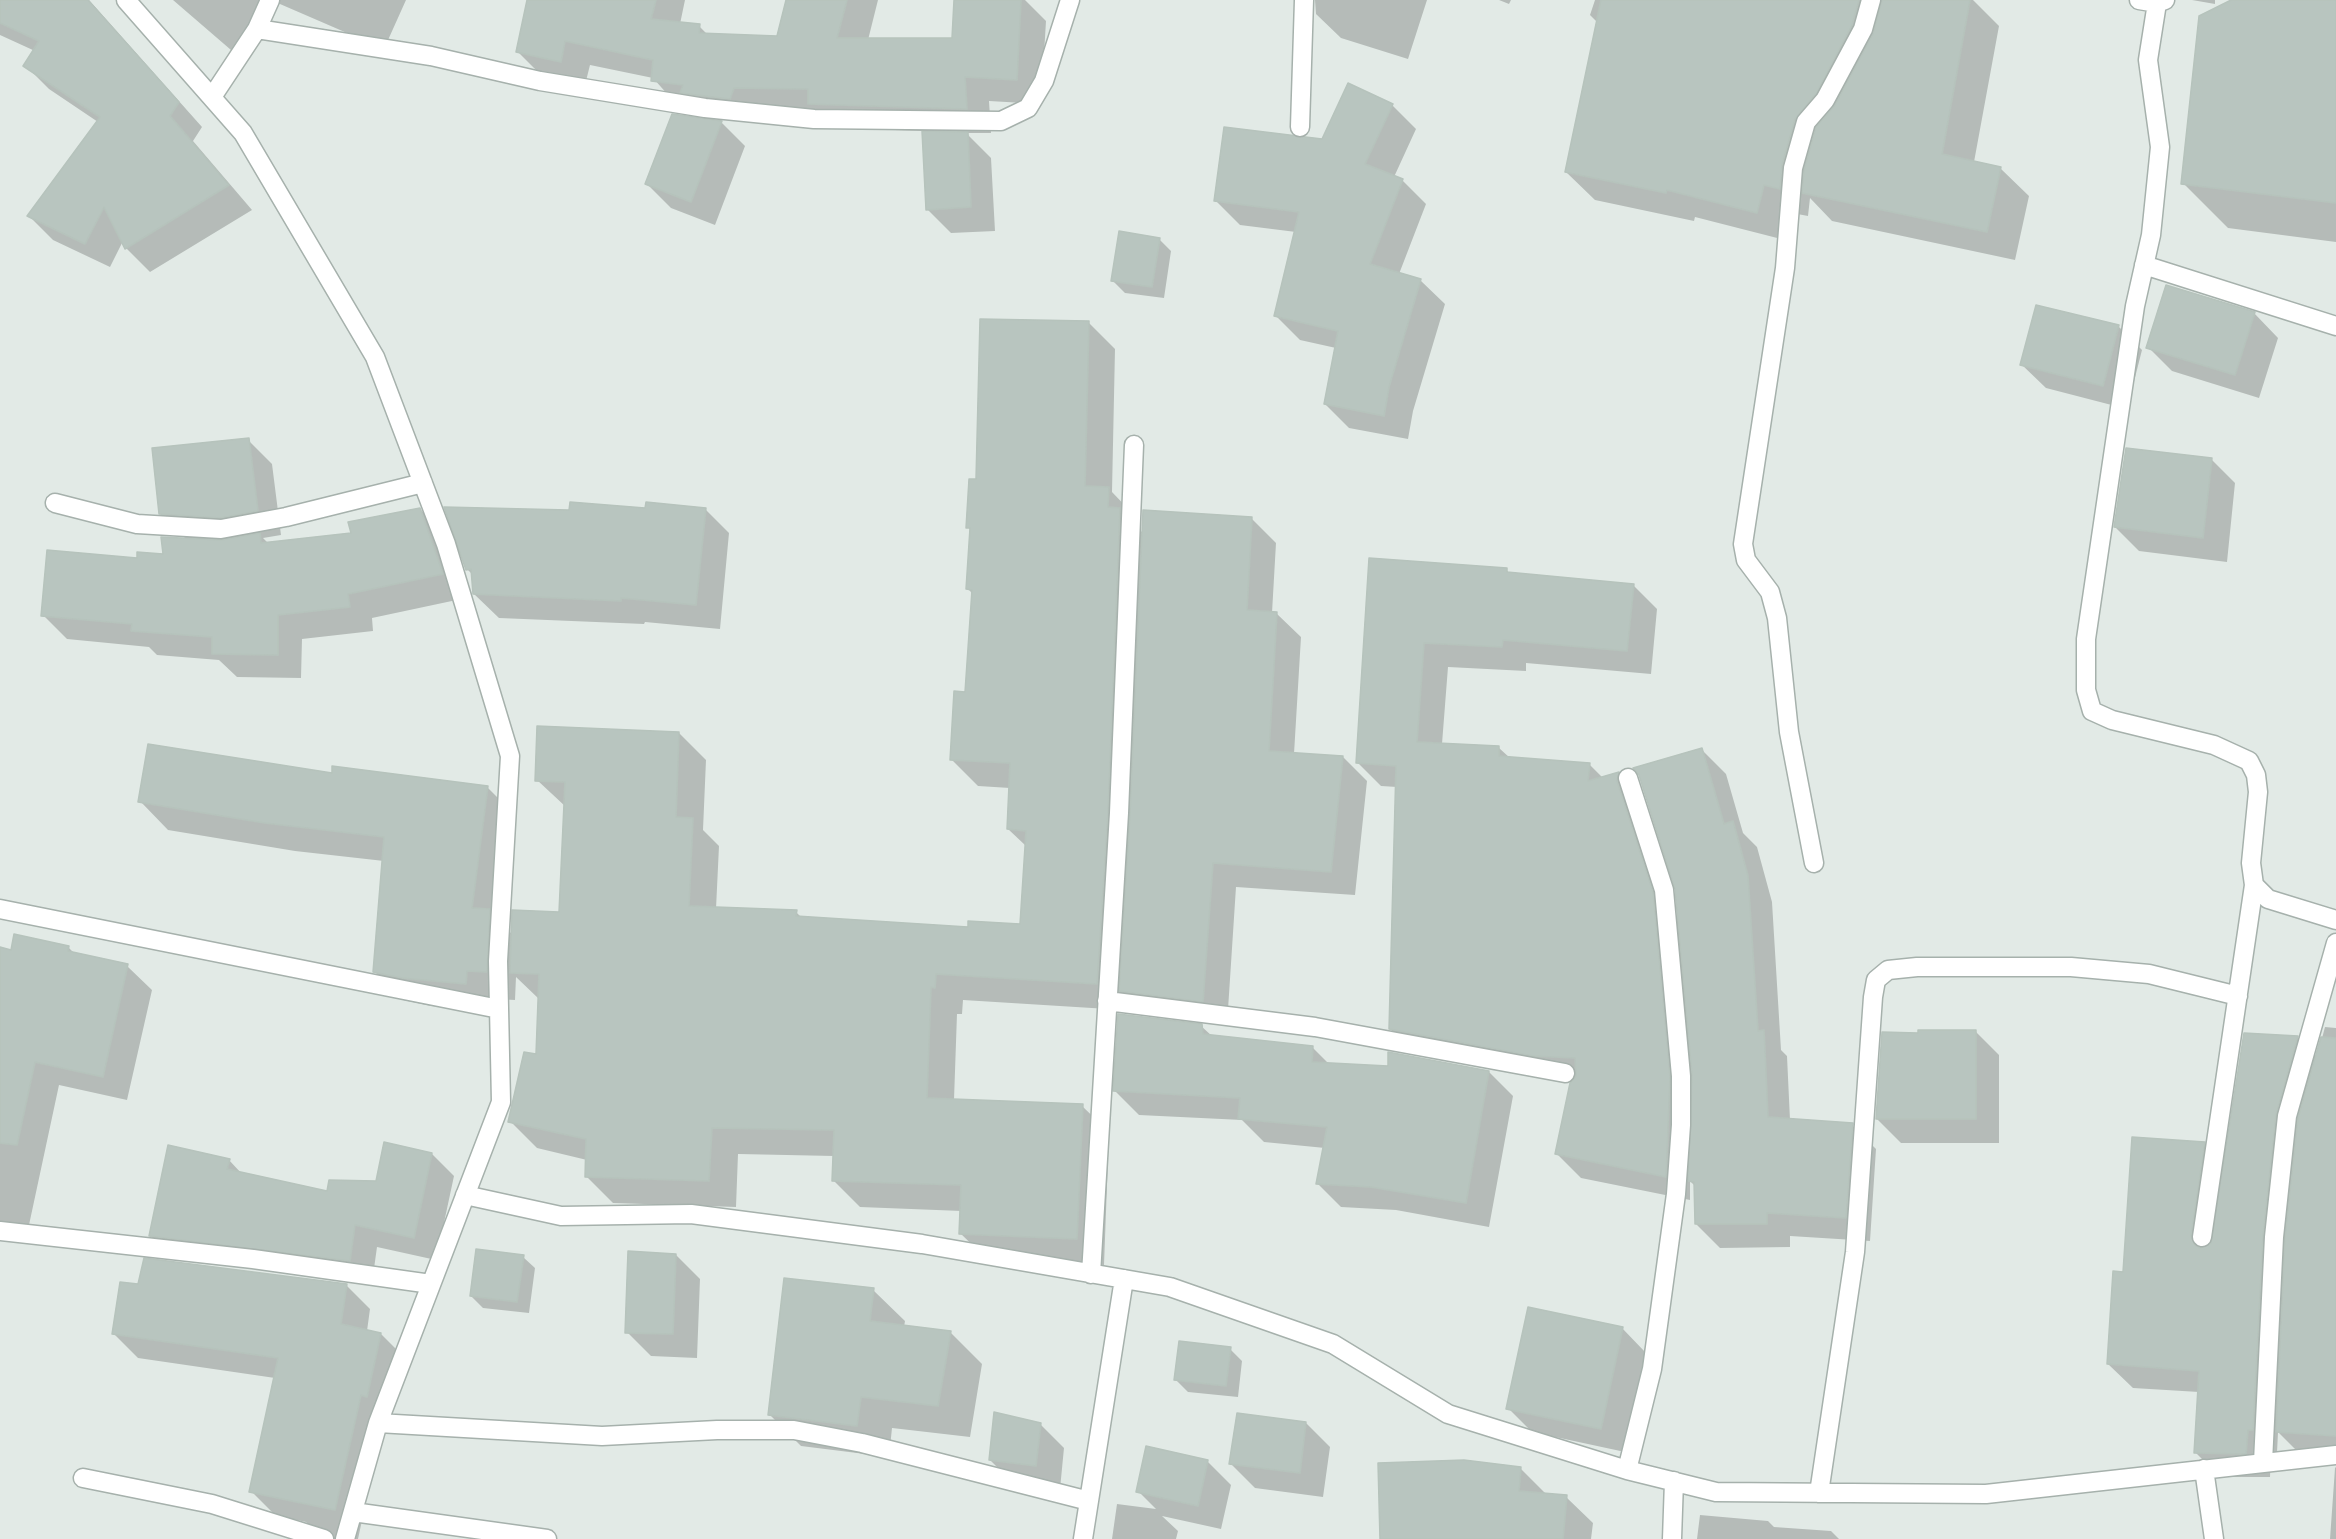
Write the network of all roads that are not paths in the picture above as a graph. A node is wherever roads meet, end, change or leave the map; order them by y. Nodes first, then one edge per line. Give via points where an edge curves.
1 (126, 0) edge
2 (270, 0) edge
3 (1070, 0) edge
4 (1304, 0) edge
5 (1871, 0) edge
6 (2139, 0) edge
7 (2161, 2) edge
8 (257, 29) junction
9 (212, 97) junction
10 (1300, 127) dead end
11 (2144, 265) junction
12 (2336, 326) edge
13 (1134, 445) dead end
14 (423, 483) junction
15 (55, 503) dead end
16 (1628, 778) dead end
17 (1814, 863) dead end
18 (2254, 885) junction
19 (0, 909) edge
20 (2336, 920) edge
21 (2336, 943) edge
22 (2238, 996) junction
23 (1107, 1001) junction
24 (499, 1010) junction
25 (1565, 1072) dead end
26 (465, 1195) junction
27 (0, 1231) edge
28 (2202, 1237) dead end
29 (1091, 1274) junction
30 (1124, 1279) junction
31 (431, 1284) junction
32 (378, 1423) junction
33 (2336, 1455) edge
34 (2263, 1462) junction
35 (2204, 1469) junction
36 (1627, 1470) junction
37 (83, 1478) dead end
38 (1674, 1481) junction
39 (1819, 1493) junction
40 (1089, 1501) junction
41 (353, 1512) junction
42 (324, 1539) edge
43 (345, 1539) edge
44 (547, 1539) edge
45 (1083, 1539) edge
46 (1672, 1539) edge
47 (2214, 1539) edge

1 - 9 street
2 - 8 street
3 - 8 street via 1044,81 1028,108 1001,121 814,119 705,108 540,81 431,56
4 - 10 street
5 - 17 street via 1863,29 1831,90 1806,122 1793,168 1785,268 1743,544 1746,560 1773,601 1788,732
6 - 7 street
7 - 11 street via 2148,60 2160,147
8 - 9 street
9 - 14 street via 243,133 375,357
11 - 12 street
11 - 18 street via 2086,639 2086,690 2092,711 2112,720 2214,745 2249,761 2258,792 2251,863
13 - 23 street
14 - 15 street via 221,529 137,524
14 - 24 street via 446,544 510,756 498,961
16 - 36 street via 1664,890 1681,1076 1681,1125 1676,1194 1652,1369
18 - 20 street via 2268,899
18 - 22 street
19 - 24 street
21 - 34 street via 2287,1116 2274,1237
22 - 28 street
22 - 39 street via 2149,974 2071,968 1917,968 1888,970 1876,980 1855,1252
23 - 25 street via 1315,1027
23 - 29 street
24 - 26 street via 501,1102
26 - 29 street via 561,1216 691,1214 922,1244
26 - 31 street
27 - 31 street via 253,1259
29 - 30 street
30 - 36 street via 1170,1287 1333,1344 1448,1414
30 - 40 street
31 - 32 street
32 - 40 street via 602,1436 794,1431 862,1443
32 - 41 street
33 - 34 street
34 - 35 street
35 - 39 street via 1986,1494
35 - 47 street
36 - 38 street
37 - 42 street via 212,1504
38 - 39 street via 1716,1492
38 - 46 street
40 - 45 street
41 - 43 street
41 - 44 street

